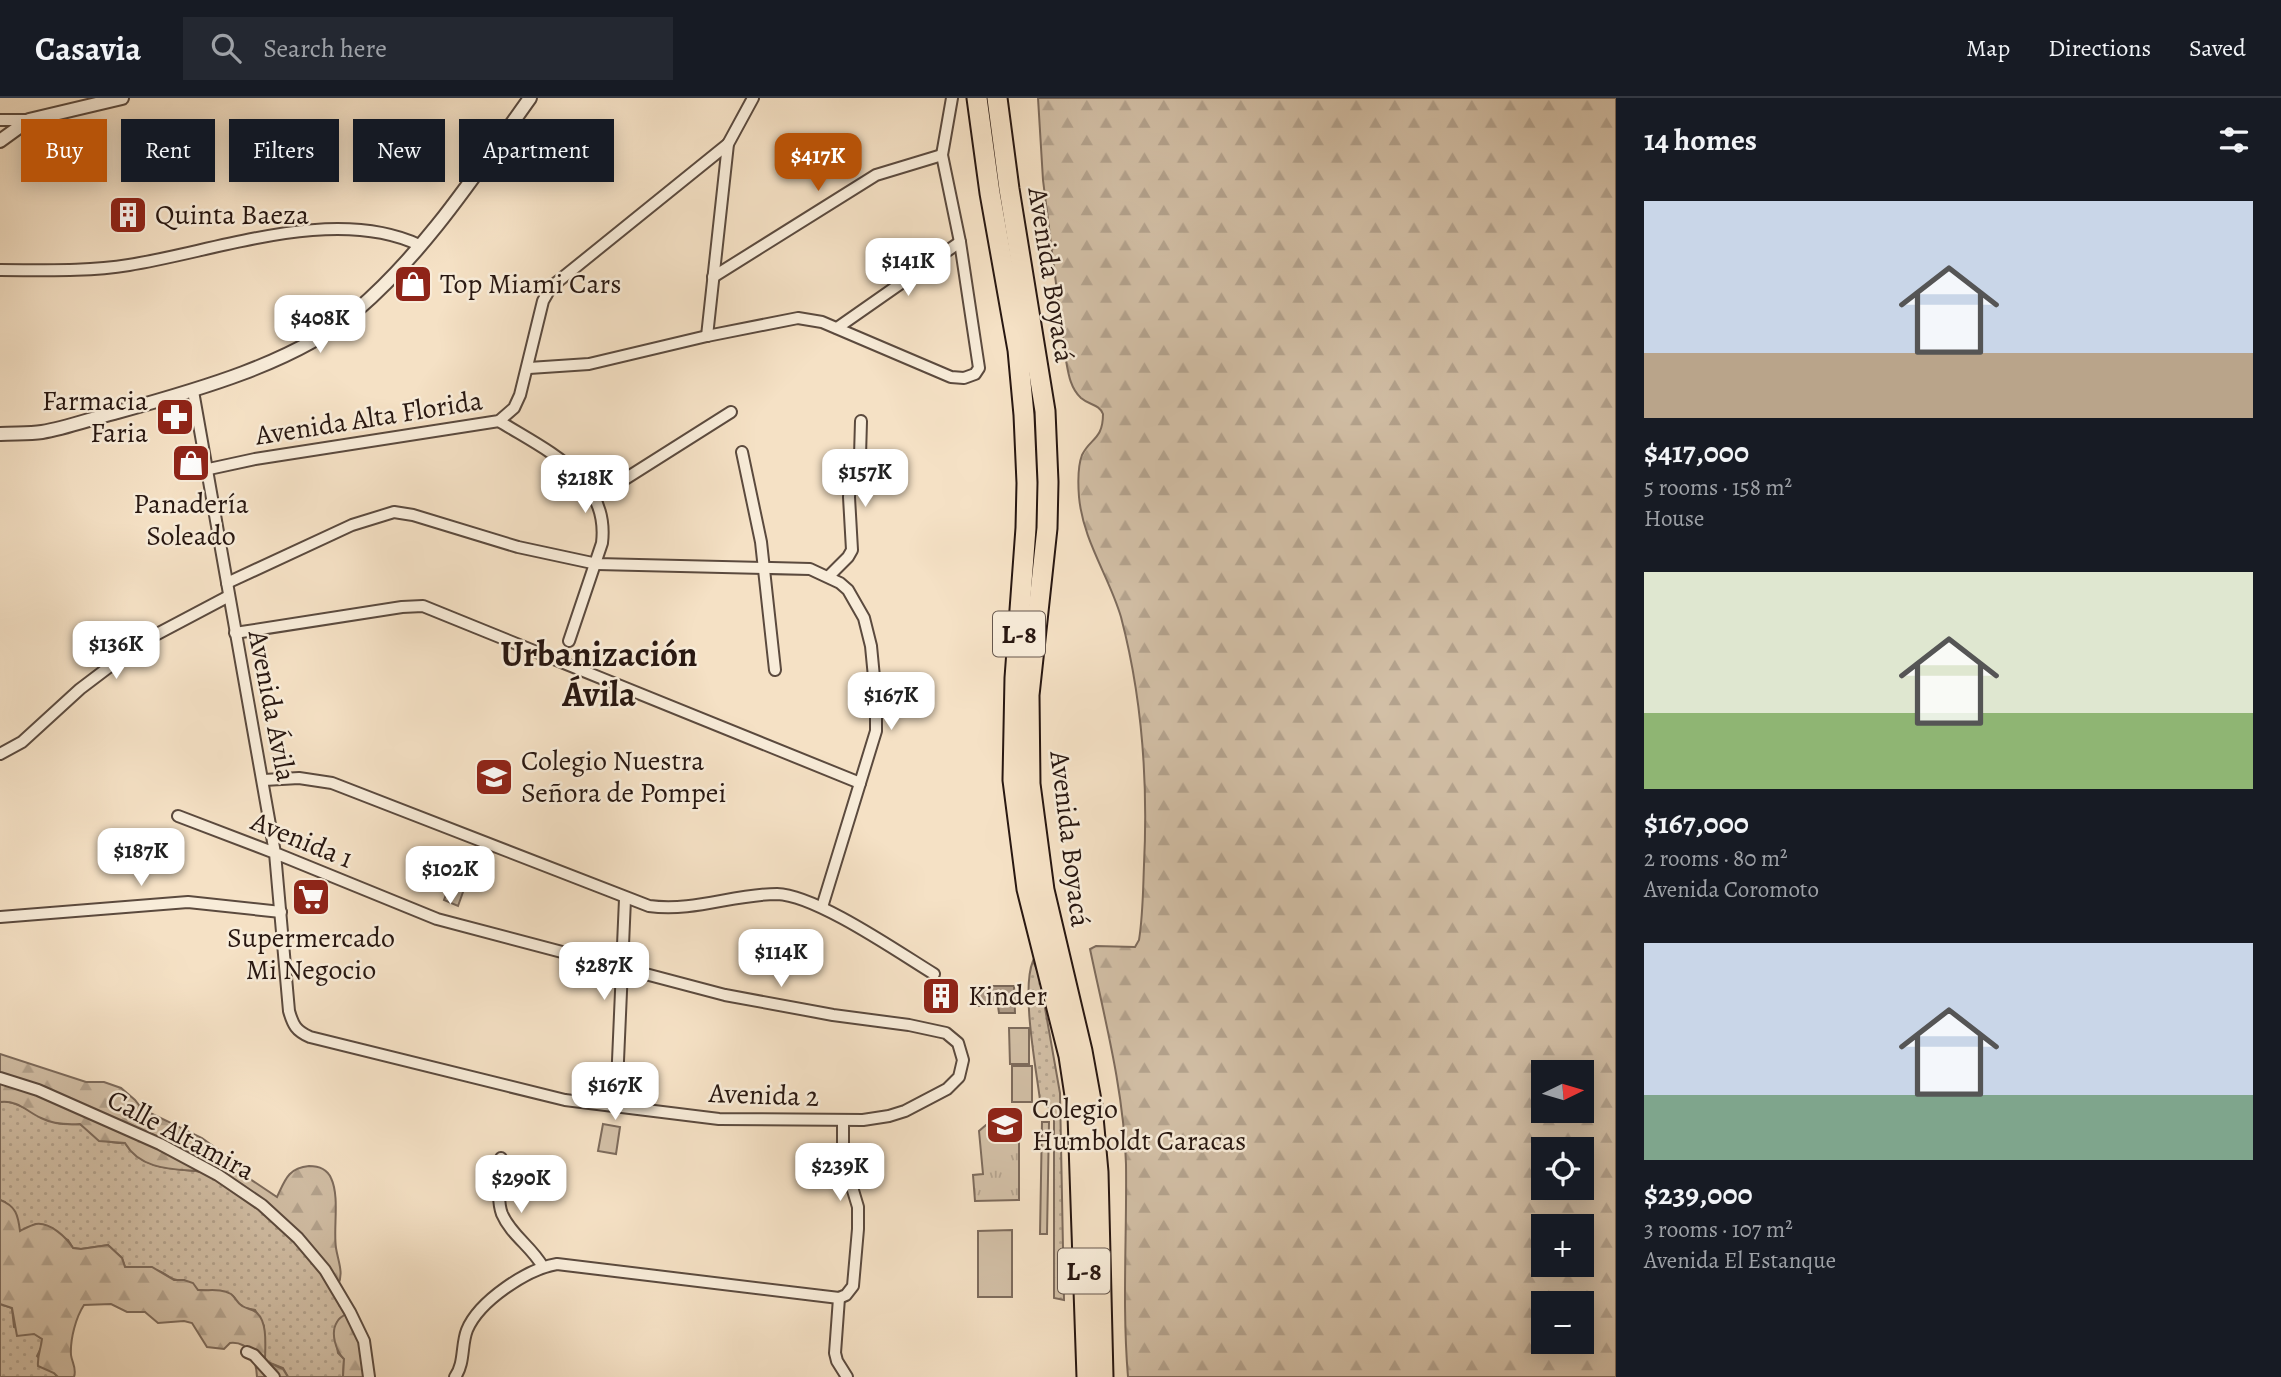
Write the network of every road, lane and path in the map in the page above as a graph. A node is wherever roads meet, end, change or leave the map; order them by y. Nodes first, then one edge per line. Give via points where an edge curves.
1 (122, 98) edge
2 (530, 98) edge
3 (753, 98) edge
4 (952, 98) edge
5 (977, 98) edge
6 (997, 98) edge
7 (33, 119) edge
8 (0, 120) edge
9 (21, 120) edge
10 (21, 126) edge
11 (0, 141) edge
12 (728, 145) junction
13 (942, 155) junction
14 (960, 242) junction
15 (419, 245) junction
16 (0, 270) edge
17 (713, 277) junction
18 (837, 328) junction
19 (707, 335) junction
20 (528, 368) junction
21 (193, 391) junction
22 (731, 412) dead end
23 (499, 421) junction
24 (862, 421) dead end
25 (0, 434) edge
26 (742, 452) dead end
27 (209, 469) junction
28 (595, 498) junction
29 (597, 564) junction
30 (764, 566) junction
31 (829, 576) junction
32 (227, 583) junction
33 (229, 596) junction
34 (235, 633) junction
35 (569, 641) dead end
36 (775, 670) dead end
37 (0, 754) edge
38 (264, 780) junction
39 (860, 783) junction
40 (178, 816) dead end
41 (275, 853) junction
42 (625, 898) junction
43 (822, 907) junction
44 (281, 912) junction
45 (0, 916) edge
46 (621, 969) junction
47 (934, 974) dead end
48 (297, 1030) joint
49 (0, 1078) edge
50 (940, 1093) joint
51 (616, 1107) junction
52 (843, 1120) junction
53 (501, 1158) dead end
54 (543, 1267) junction
55 (839, 1298) junction
56 (247, 1352) dead end
57 (274, 1377) edge
58 (369, 1377) edge
59 (455, 1377) edge
60 (847, 1377) edge
61 (1087, 1377) edge
62 (1103, 1377) edge

1 - 7 street
2 - 15 street
3 - 12 street
4 - 13 street
5 - 61 highway, Avenida Boyacá / L-8 via 1018,350 1024,415 1026,528 1013,780 1027,889 1066,1044 1078,1115
6 - 62 highway, Avenida Boyacá / L-8 via 1045,411 1046,528 1029,695 1030,784 1044,890 1092,1106
8 - 9 street
10 - 11 street
12 - 17 street
12 - 20 street, Avenida Alta Florida via 551,286 543,301
13 - 14 street
13 - 17 street via 876,175
14 - 18 street
14 - 18 street via 977,348 979,368 975,374 951,377
15 - 16 street via 380,232 345,229 266,236 96,269
15 - 21 street via 355,312 335,326 279,358
17 - 19 street
18 - 19 street via 798,318
19 - 20 street via 589,364
20 - 23 street, Avenida Alta Florida via 520,396
21 - 25 street via 42,432
21 - 27 street, Avenida Ávila
22 - 28 street
23 - 27 street, Avenida Alta Florida
23 - 28 street via 578,472
24 - 31 street via 860,456 849,497 852,550
26 - 30 street
27 - 32 street, Avenida Ávila
28 - 29 street via 604,528
29 - 30 street
29 - 32 street via 394,512 352,525
29 - 35 street
30 - 31 street via 810,569
30 - 36 street
31 - 39 street via 856,601 871,646 876,731
32 - 33 street, Avenida Ávila
33 - 34 street, Avenida Ávila
33 - 37 street via 142,642 80,689 22,742
34 - 38 street, Avenida Ávila
34 - 39 street via 423,606
38 - 41 street, Avenida Ávila
38 - 42 street via 299,778 332,783
39 - 43 street
40 - 41 street, Avenida 1
41 - 44 street, Avenida Ávila
41 - 46 street, Avenida 1 via 437,919
42 - 43 street via 649,906 684,908 780,894
42 - 46 street
43 - 47 street
44 - 45 street via 188,902
44 - 48 street, Avenida Ávila via 289,1011
46 - 50 street, Avenida 1 via 725,995 946,1033 958,1043 963,1060 959,1077
46 - 51 street
48 - 51 street, Avenida 2 via 565,1100
49 - 58 street, Calle Altamira via 160,1144 262,1205 325,1270 364,1341
50 - 52 street, Avenida 2 via 889,1116
51 - 52 street, Avenida 2 via 719,1119
52 - 55 street via 844,1157 858,1207 858,1230 853,1286
53 - 54 street via 502,1213
54 - 55 street via 557,1264
54 - 59 street via 512,1284 474,1318
55 - 60 street via 835,1353
56 - 57 street

